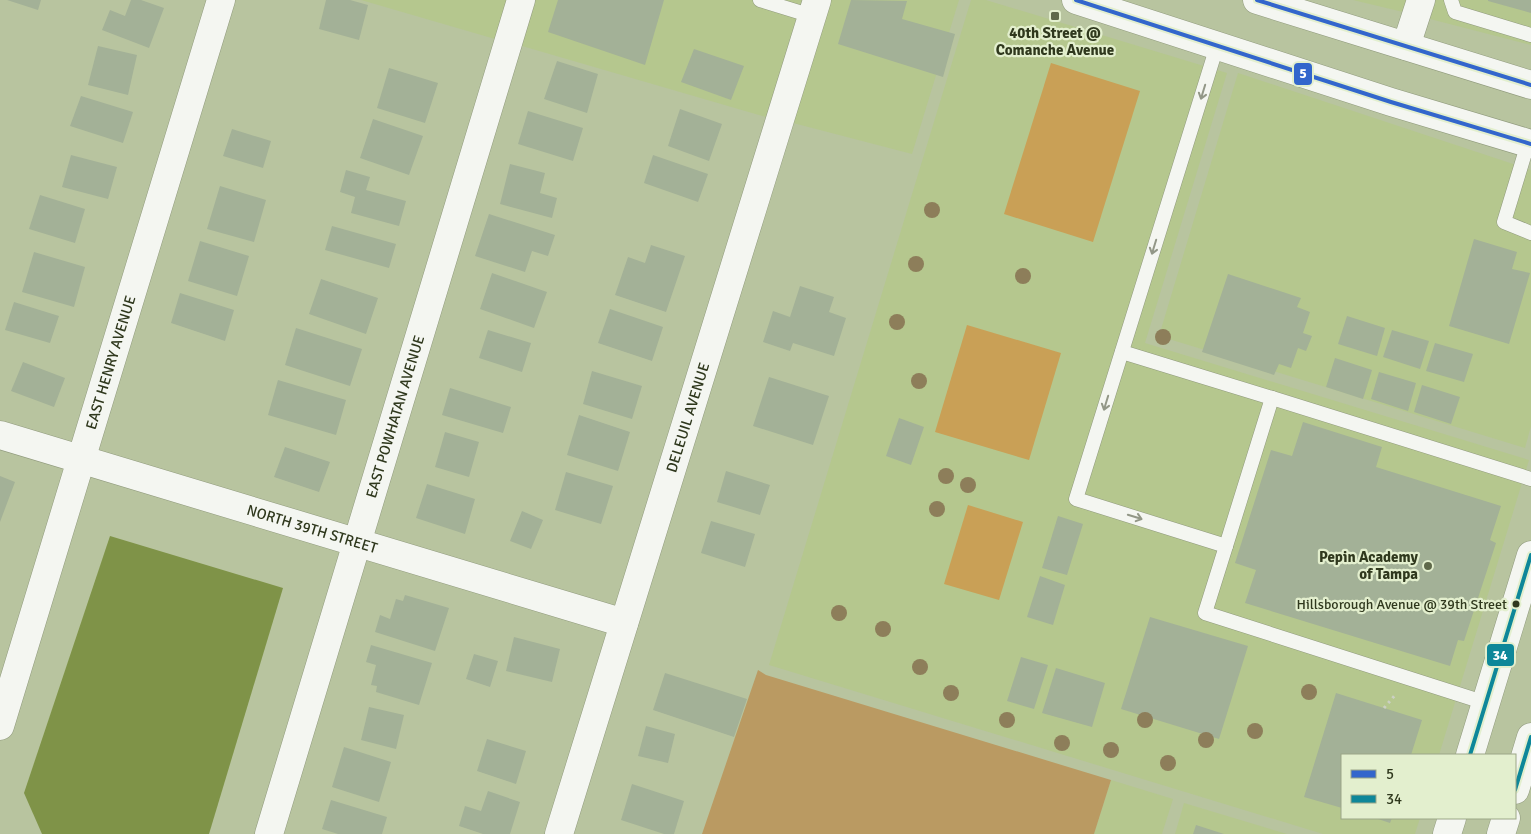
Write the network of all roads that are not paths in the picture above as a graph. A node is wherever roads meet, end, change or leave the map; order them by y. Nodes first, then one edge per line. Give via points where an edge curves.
1 (221, 0) edge
2 (522, 0) edge
3 (760, 0) edge
4 (1076, 0) edge
5 (1257, 0) edge
6 (1421, 0) edge
7 (1451, 0) edge
8 (1297, 6) edge
9 (814, 8) edge
10 (1531, 35) edge
11 (1217, 46) junction
12 (1406, 46) junction
13 (1531, 85) edge
14 (1530, 143) edge
15 (1531, 233) edge
16 (1122, 352) junction
17 (1272, 398) junction
18 (0, 435) edge
19 (81, 459) junction
20 (1531, 479) edge
21 (358, 543) junction
22 (1226, 546) junction
23 (1531, 555) edge
24 (624, 623) junction
25 (1486, 703) junction
26 (0, 726) edge
27 (1531, 736) edge
28 (1470, 754) edge
29 (1516, 787) edge
30 (1452, 819) edge
31 (1466, 819) edge
32 (1506, 819) edge
33 (269, 834) edge
34 (559, 834) edge
35 (1447, 834) edge
36 (1467, 834) edge
37 (1501, 834) edge

1 - 19 street, EAST HENRY AVENUE
2 - 21 street, EAST POWHATAN AVENUE
3 - 9 lane
4 - 11 street
5 - 8 street
6 - 12 street
7 - 10 lane via 1455,12
8 - 12 street
9 - 24 street, DELEUIL AVENUE
11 - 14 street
11 -> 16 lane
12 - 13 street
14 - 15 lane via 1504,222
16 - 17 lane
16 -> 22 lane via 1076,499
17 - 20 lane
17 - 22 lane
18 - 19 street, NORTH 39TH STREET
19 - 21 street, NORTH 39TH STREET
19 - 26 street, EAST HENRY AVENUE
21 - 24 street, NORTH 39TH STREET
21 - 33 street, EAST POWHATAN AVENUE
22 - 25 lane via 1205,613
23 - 25 street
24 - 34 street, DELEUIL AVENUE
25 - 28 street
27 - 29 street
30 - 35 street
31 - 36 street
32 - 37 street

